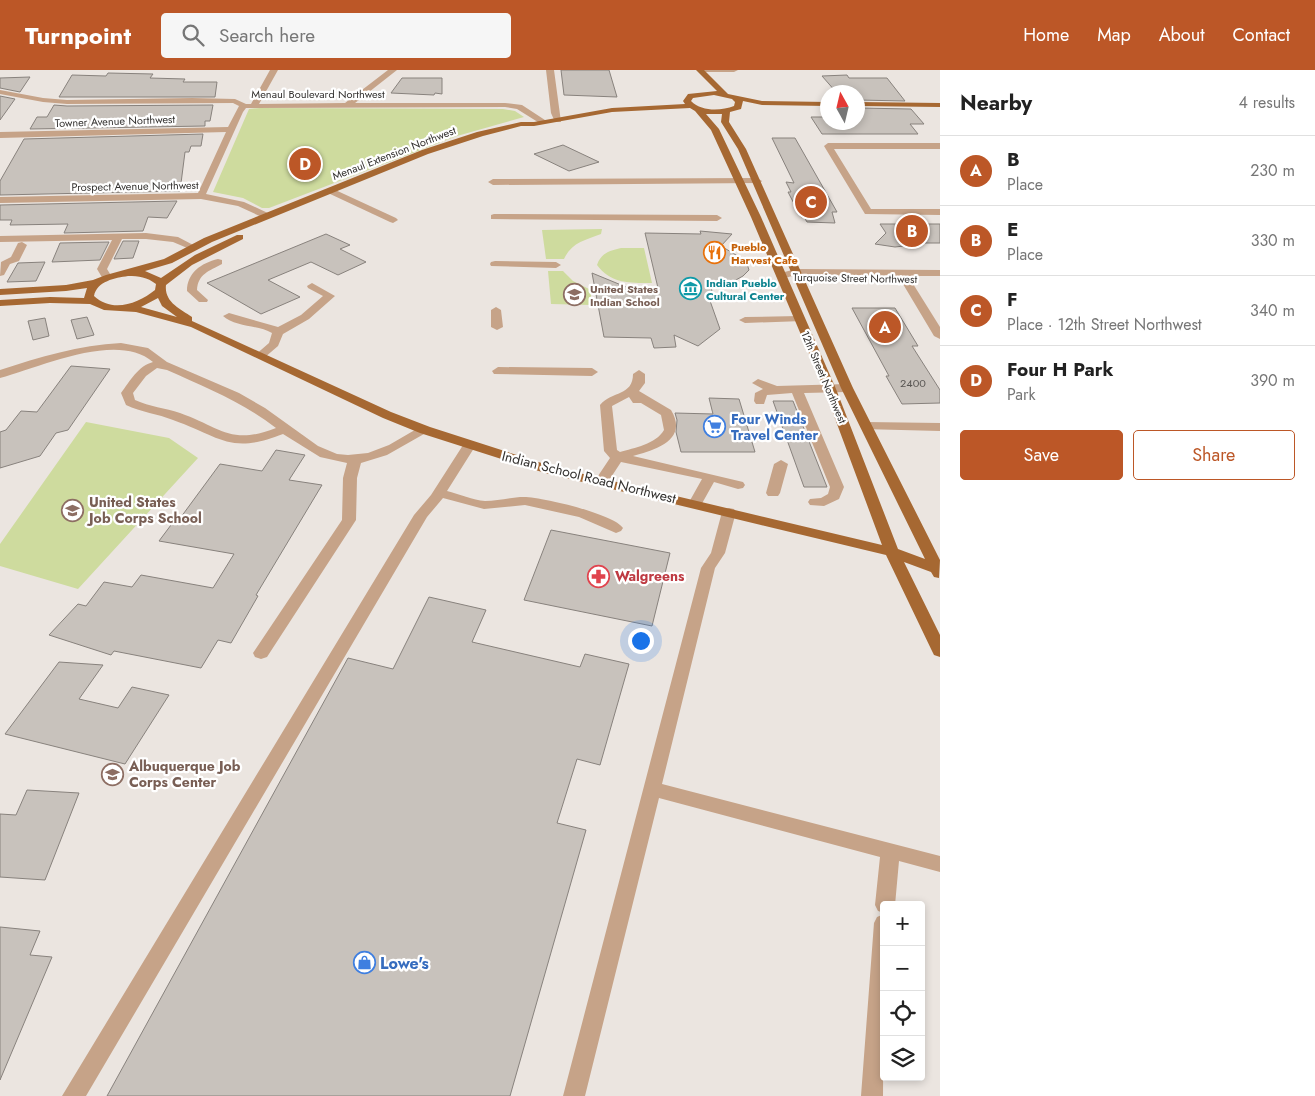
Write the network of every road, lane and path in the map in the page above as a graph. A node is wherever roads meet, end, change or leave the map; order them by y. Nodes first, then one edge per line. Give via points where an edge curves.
1 (274, 70) edge
2 (393, 70) edge
3 (550, 70) edge
4 (734, 70) edge
5 (698, 83) edge
6 (0, 92) edge
7 (725, 95) junction
8 (735, 98) junction
9 (664, 99) dead end
10 (820, 104) edge
11 (865, 104) edge
12 (249, 105) junction
13 (348, 105) junction
14 (694, 107) junction
15 (940, 107) edge
16 (752, 109) dead end
17 (612, 110) junction
18 (729, 110) junction
19 (742, 110) dead end
20 (820, 110) edge
21 (865, 110) edge
22 (558, 120) junction
23 (544, 122) junction
24 (534, 124) junction
25 (231, 129) junction
26 (0, 135) edge
27 (939, 147) edge
28 (430, 161) dead end
29 (413, 168) dead end
30 (740, 181) junction
31 (757, 181) junction
32 (493, 182) dead end
33 (331, 191) junction
34 (201, 196) junction
35 (342, 196) junction
36 (0, 200) edge
37 (940, 212) edge
38 (267, 216) junction
39 (494, 217) dead end
40 (717, 218) dead end
41 (393, 220) dead end
42 (118, 237) junction
43 (0, 239) edge
44 (22, 245) dead end
45 (192, 247) junction
46 (218, 262) dead end
47 (495, 264) dead end
48 (556, 265) dead end
49 (1, 268) edge
50 (128, 273) junction
51 (940, 273) edge
52 (798, 275) junction
53 (780, 276) junction
54 (107, 277) junction
55 (905, 279) junction
56 (940, 279) edge
57 (96, 284) junction
58 (312, 286) dead end
59 (161, 288) junction
60 (0, 292) edge
61 (203, 300) dead end
62 (92, 301) junction
63 (0, 303) edge
64 (124, 307) junction
65 (496, 310) dead end
66 (229, 316) dead end
67 (799, 319) junction
68 (745, 320) dead end
69 (194, 325) junction
70 (497, 327) dead end
71 (278, 332) junction
72 (940, 336) edge
73 (260, 356) junction
74 (162, 364) junction
75 (498, 370) dead end
76 (592, 372) dead end
77 (0, 374) edge
78 (639, 374) dead end
79 (758, 383) dead end
80 (830, 388) junction
81 (848, 388) junction
82 (776, 390) junction
83 (797, 390) junction
84 (632, 392) junction
85 (760, 401) dead end
86 (644, 411) dead end
87 (866, 426) junction
88 (940, 427) edge
89 (286, 428) junction
90 (425, 430) junction
91 (470, 445) junction
92 (617, 456) junction
93 (355, 460) junction
94 (780, 464) dead end
95 (710, 477) junction
96 (602, 482) junction
97 (738, 484) dead end
98 (440, 492) junction
99 (773, 493) dead end
100 (815, 502) dead end
101 (695, 504) junction
102 (729, 512) junction
103 (616, 528) dead end
104 (892, 552) junction
105 (939, 571) edge
106 (940, 651) edge
107 (260, 653) dead end
108 (652, 789) junction
109 (890, 851) junction
110 (940, 864) edge
111 (885, 901) edge
112 (882, 946) edge
113 (73, 1096) edge
114 (574, 1096) edge
115 (872, 1096) edge

1 - 12 street
2 - 13 street
3 - 22 street
4 - 5 street
5 - 7 main road
5 - 7 main road
5 - 14 main road via 687,101
6 - 12 street, Menaul Boulevard Northwest via 67,102 192,100 235,101
7 - 8 main road
8 - 10 main road via 774,104
8 - 18 main road via 740,104
9 - 17 main road
11 - 15 main road
12 - 13 street, Menaul Boulevard Northwest
12 - 25 street via 238,112
13 - 23 street, Menaul Boulevard Northwest via 505,105 519,107
14 - 17 main road
14 - 18 main road
14 - 30 main road, 12th Street Northwest via 715,129
15 - 21 main road
16 - 20 main road
17 - 22 main road, Menaul Extension Northwest
18 - 19 main road
18 - 31 main road, 12th Street Northwest via 726,122
22 - 23 main road, Menaul Extension Northwest
23 - 24 main road, Menaul Extension Northwest
24 - 28 main road, Menaul Extension Northwest via 531,128 485,140
24 - 33 main road, Menaul Extension Northwest via 488,132 424,152
25 - 26 street, Towner Avenue Northwest
25 - 34 street
27 - 37 street via 828,146 868,212
29 - 35 main road, Menaul Extension Northwest
30 - 31 street
30 - 32 street
30 - 53 main road, 12th Street Northwest
31 - 52 main road, 12th Street Northwest
33 - 35 street
33 - 38 main road, Menaul Extension Northwest
34 - 36 street, Prospect Avenue Northwest
34 - 38 street, Prospect Avenue Northwest via 241,204
35 - 41 street
35 - 59 main road, Menaul Extension Northwest via 224,244 179,269
38 - 45 main road, Menaul Extension Northwest
39 - 40 street
42 - 43 street
42 - 45 street via 175,239
42 - 54 street via 102,269
44 - 49 street via 15,259
45 - 50 main road, Menaul Extension Northwest via 168,261
46 - 61 street via 194,276 192,291
47 - 48 street
50 - 54 main road
50 - 59 main road via 150,275 157,279
51 - 52 street, Turquoise Street Northwest
52 - 53 street, Turquoise Street Northwest
52 - 55 street, Turquoise Street Northwest
52 - 81 main road, 12th Street Northwest
53 - 67 main road, 12th Street Northwest
54 - 57 main road
55 - 56 street, Turquoise Street Northwest
55 - 72 street
57 - 60 main road
57 - 62 main road via 89,292
58 - 71 street via 330,296 306,317
59 - 64 main road, Menaul Extension Northwest via 146,302
59 - 69 main road, Indian School Road Northwest via 166,304
62 - 63 main road
62 - 64 main road, Indian School Road Northwest via 104,306
64 - 69 main road, Indian School Road Northwest
65 - 70 street
66 - 71 street via 270,326
67 - 68 street
67 - 80 main road, 12th Street Northwest
69 - 73 main road, Indian School Road Northwest
71 - 73 street via 274,344
73 - 90 main road, Indian School Road Northwest
74 - 77 street via 153,355 137,348 114,348 44,360
74 - 89 street via 223,389
74 - 89 street via 146,370 127,393 130,402 140,408 181,417 231,439 253,439
75 - 76 street
78 - 84 street via 640,383
79 - 82 street
80 - 81 street
80 - 83 street
80 - 104 main road, 12th Street Northwest
81 - 87 main road, 12th Street Northwest
82 - 83 street
82 - 85 street via 760,393
83 - 100 street via 837,488 834,496 824,502
84 - 86 street
84 - 92 street via 606,405 610,451
84 - 92 street via 667,414 671,428 661,441 639,452
87 - 88 street
87 - 105 main road, 12th Street Northwest
89 - 93 street via 315,450 336,458
90 - 91 main road, Indian School Road Northwest
90 - 93 street via 379,455
91 - 96 main road, Indian School Road Northwest
91 - 98 street
92 - 95 street
92 - 96 street
93 - 107 street via 350,478 349,520
94 - 99 street
95 - 97 street
95 - 101 street
96 - 101 main road, Indian School Road Northwest
98 - 103 street via 484,505 525,501 582,513
98 - 113 street via 420,515
101 - 102 main road, Indian School Road Northwest
102 - 104 main road, Indian School Road Northwest
102 - 108 street via 718,553 708,568
104 - 105 main road, Indian School Road Northwest
104 - 106 main road, 12th Street Northwest
108 - 109 street
108 - 114 street
109 - 110 street
109 - 111 street
112 - 115 street

